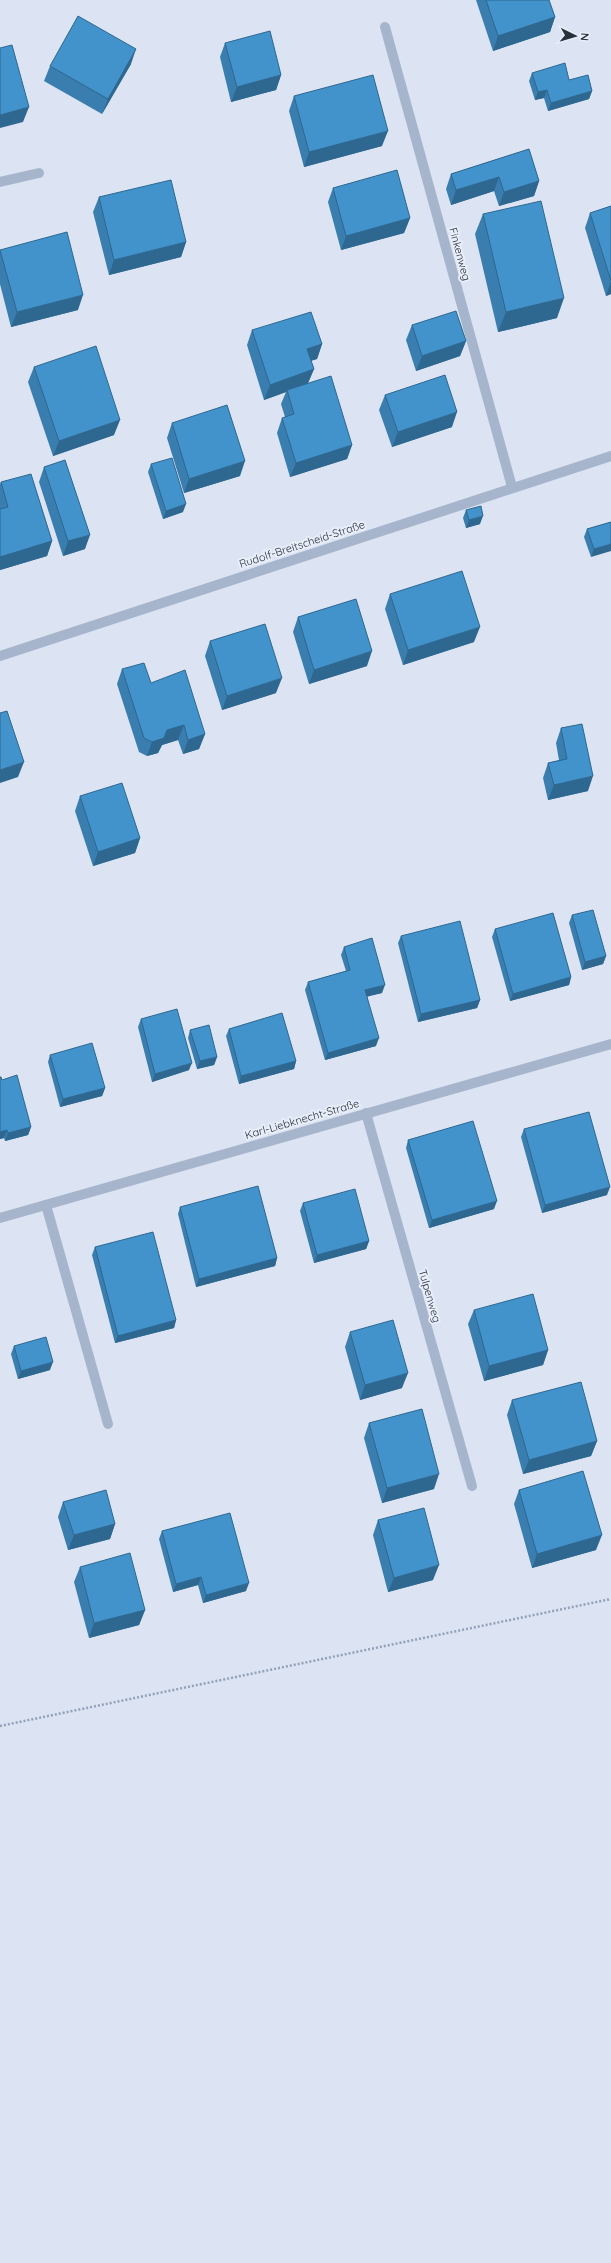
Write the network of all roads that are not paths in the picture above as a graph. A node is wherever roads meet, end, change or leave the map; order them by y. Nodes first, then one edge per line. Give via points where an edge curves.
1 (385, 27) dead end
2 (39, 173) dead end
3 (0, 182) edge
4 (611, 456) edge
5 (512, 487) junction
6 (0, 656) edge
7 (611, 1044) edge
8 (366, 1113) junction
9 (46, 1205) junction
10 (0, 1218) edge
11 (108, 1424) dead end
12 (472, 1486) dead end

1 - 5 street, Finkenweg
2 - 3 street
4 - 5 street, Rudolf-Breitscheid-Straße
5 - 6 street, Rudolf-Breitscheid-Straße
7 - 8 street, Karl-Liebknecht-Straße
8 - 9 street, Karl-Liebknecht-Straße
8 - 12 street, Tulpenweg
9 - 10 street, Karl-Liebknecht-Straße
9 - 11 street

